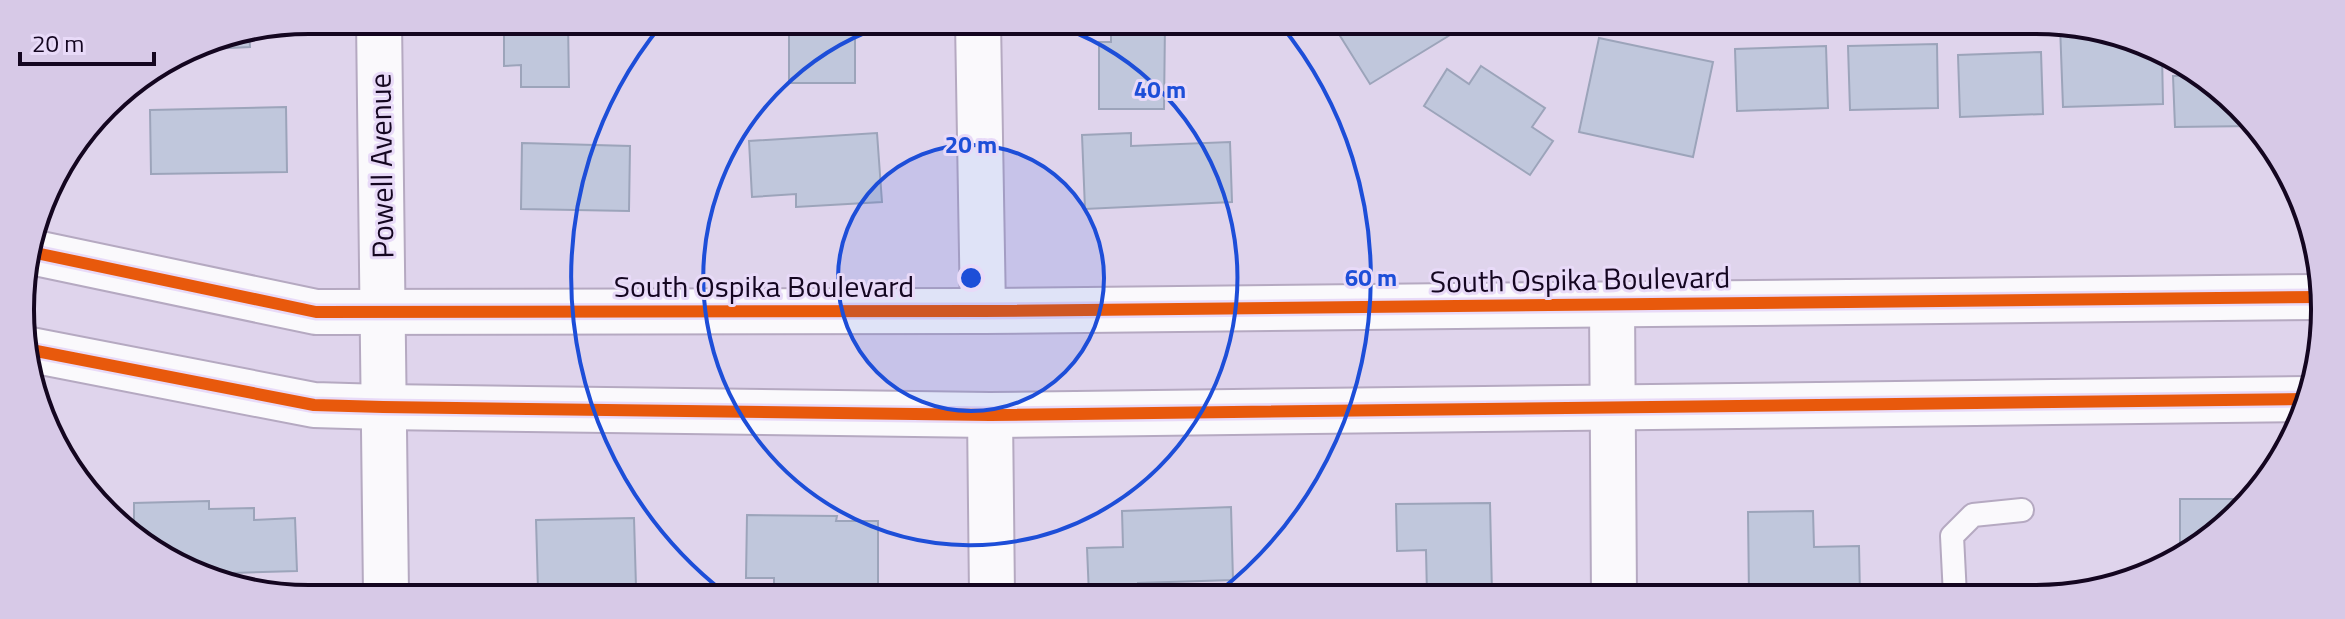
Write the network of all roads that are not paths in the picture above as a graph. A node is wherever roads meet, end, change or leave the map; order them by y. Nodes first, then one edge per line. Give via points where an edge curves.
1 (379, 35) edge
2 (978, 35) edge
3 (40, 254) edge
4 (2310, 297) edge
5 (1612, 304) junction
6 (983, 311) junction
7 (383, 312) junction
8 (37, 351) edge
9 (2296, 399) edge
10 (1614, 406) junction
11 (383, 407) junction
12 (990, 415) junction
13 (2022, 510) dead end
14 (386, 585) edge
15 (992, 585) edge
16 (1614, 585) edge
17 (1954, 585) edge

1 - 7 main road, Powell Avenue
2 - 6 main road
3 - 7 main road, South Ospika Boulevard via 316,312
4 - 5 main road, South Ospika Boulevard
5 - 6 main road, South Ospika Boulevard
5 - 10 main road
6 - 7 main road, South Ospika Boulevard
7 - 11 main road, Powell Avenue
8 - 11 main road via 314,405
9 - 10 main road
10 - 12 main road
10 - 16 main road
11 - 12 main road
11 - 14 main road, Powell Avenue
12 - 15 main road
13 - 17 lane via 1973,515 1952,536

